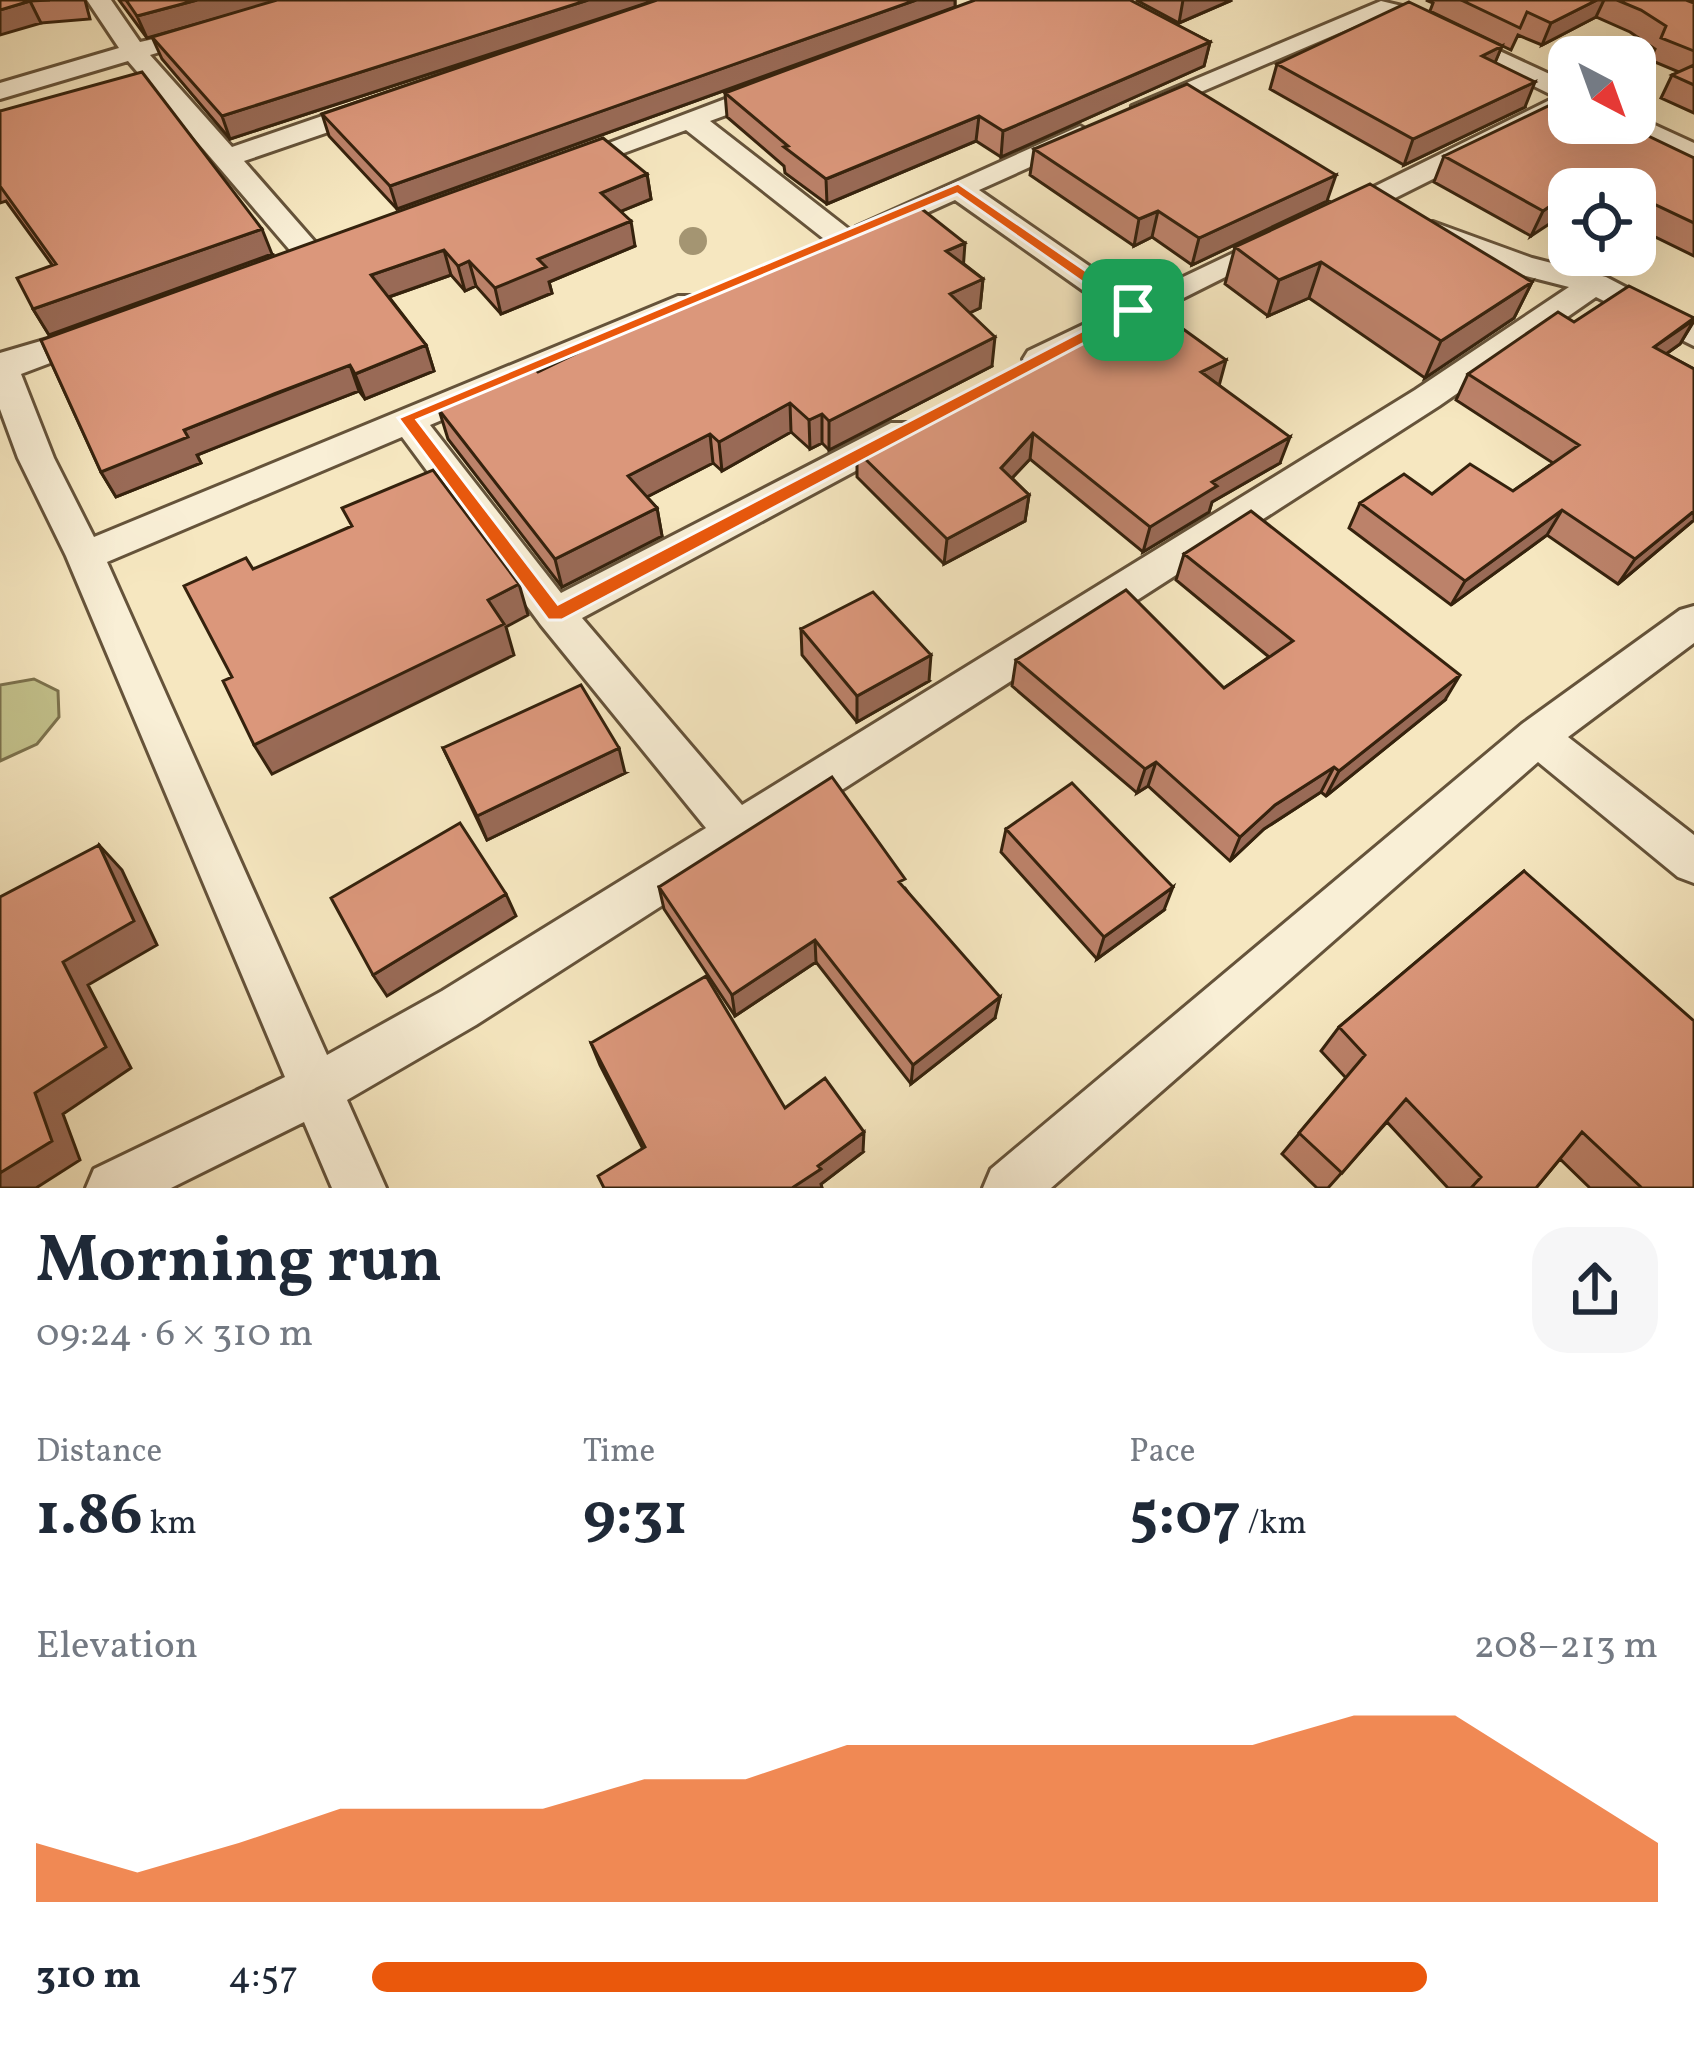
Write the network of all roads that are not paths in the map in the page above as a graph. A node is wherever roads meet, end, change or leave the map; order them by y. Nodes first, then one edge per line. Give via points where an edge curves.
1 (100, 0) edge
2 (1402, 12) edge
3 (224, 26) edge
4 (1198, 49) edge
5 (134, 52) junction
6 (1234, 68) junction
7 (797, 80) edge
8 (1548, 86) edge
9 (0, 92) edge
10 (394, 101) edge
11 (1548, 108) edge
12 (691, 120) junction
13 (1656, 136) edge
14 (1694, 154) edge
15 (224, 159) junction
16 (534, 176) edge
17 (958, 188) junction
18 (1382, 195) junction
19 (844, 240) junction
20 (311, 256) edge
21 (800, 258) edge
22 (1595, 284) junction
23 (712, 293) edge
24 (1133, 310) junction
25 (112, 328) edge
26 (1694, 336) edge
27 (1, 366) edge
28 (1009, 376) edge
29 (406, 418) junction
30 (926, 419) edge
31 (18, 466) edge
32 (85, 556) junction
33 (555, 614) junction
34 (1694, 621) edge
35 (1537, 737) junction
36 (736, 832) junction
37 (1694, 862) edge
38 (314, 1090) junction
39 (113, 1188) edge
40 (358, 1188) edge
41 (1010, 1188) edge

1 - 5 street
2 - 6 street
2 - 8 street
3 - 5 street
4 - 6 street
5 - 9 street
5 - 15 street
6 - 17 street
7 - 12 street
10 - 15 street
11 - 18 street
12 - 16 street
12 - 19 street
13 - 14 street
15 - 20 street
17 - 19 street
17 - 24 street
18 - 22 street via 1436,233
18 - 24 street
19 - 21 street
22 - 26 street
22 - 36 street
23 - 29 street
24 - 28 street
25 - 27 street
27 - 31 street
29 - 32 street
29 - 33 street
30 - 33 street
31 - 32 street
32 - 38 street
33 - 36 street
34 - 35 street
35 - 37 street
35 - 41 street
36 - 38 street
38 - 39 street
38 - 40 street

